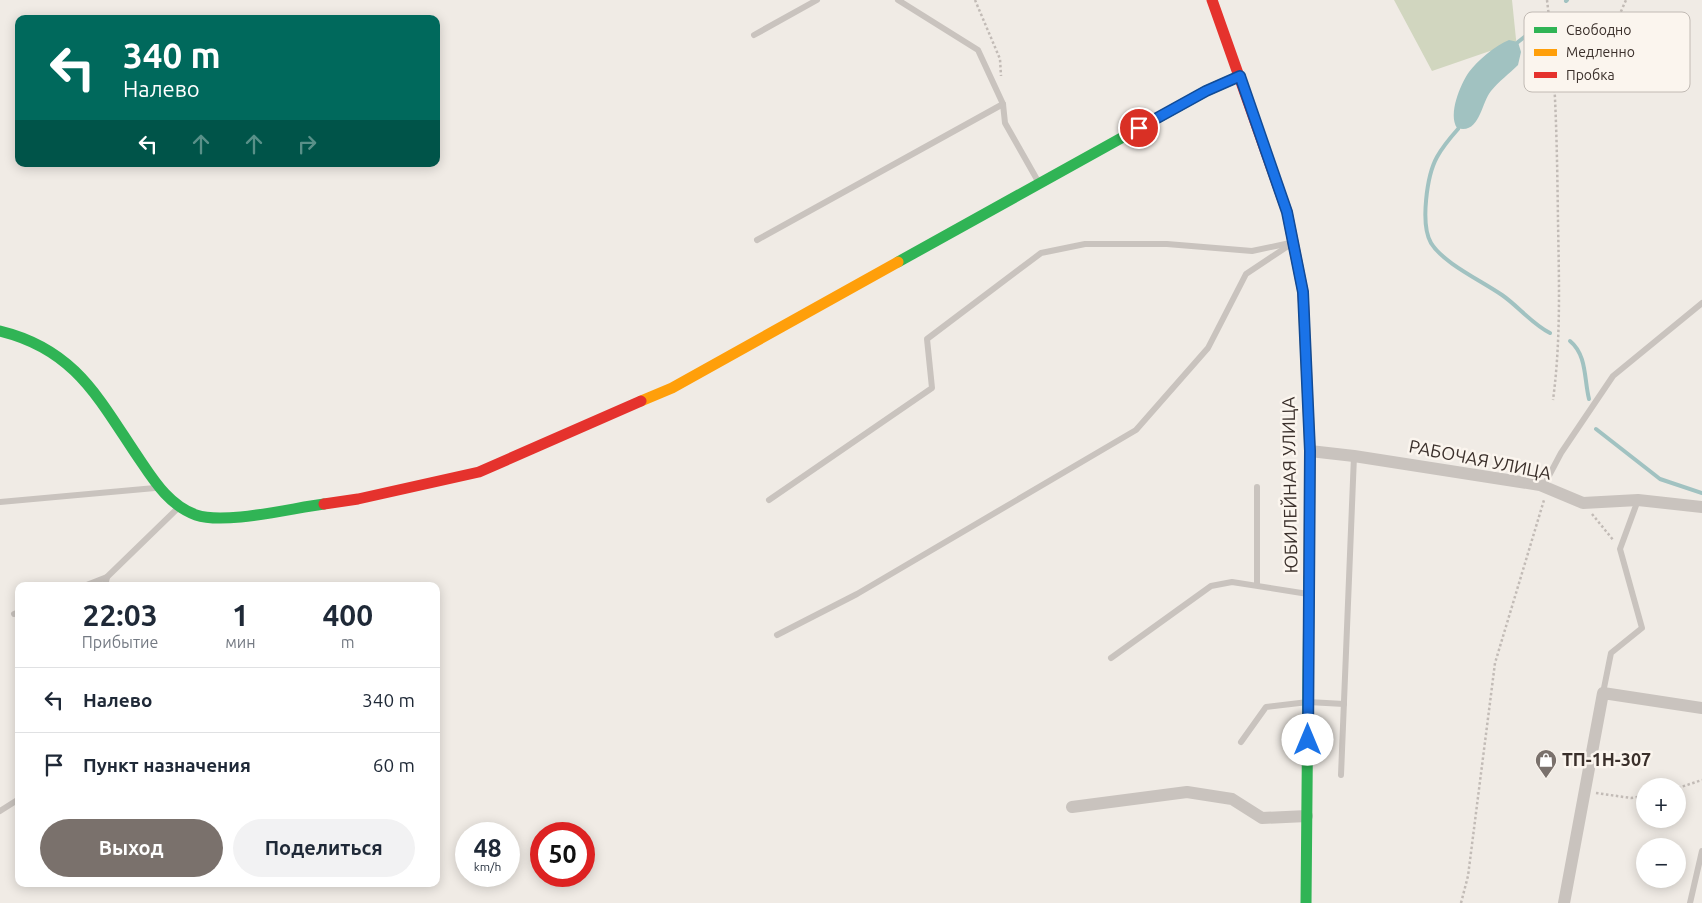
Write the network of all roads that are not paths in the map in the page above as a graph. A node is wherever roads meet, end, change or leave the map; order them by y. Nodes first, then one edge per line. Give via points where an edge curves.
1 (817, 0) edge
2 (898, 0) edge
3 (1212, 0) edge
4 (754, 35) dead end
5 (1240, 76) junction
6 (1003, 104) junction
7 (1039, 184) junction
8 (757, 240) dead end
9 (1294, 242) junction
10 (1702, 304) edge
11 (0, 331) edge
12 (1310, 451) junction
13 (1354, 456) junction
14 (1257, 487) dead end
15 (159, 488) junction
16 (1546, 488) junction
17 (769, 500) dead end
18 (1638, 500) junction
19 (0, 502) edge
20 (180, 506) junction
21 (1702, 507) edge
22 (107, 577) junction
23 (94, 582) edge
24 (106, 582) edge
25 (1257, 585) junction
26 (1309, 595) junction
27 (777, 635) dead end
28 (1111, 658) dead end
29 (1602, 692) junction
30 (1308, 702) junction
31 (1344, 704) junction
32 (1702, 708) edge
33 (1241, 742) dead end
34 (1341, 776) dead end
35 (15, 801) edge
36 (1072, 807) dead end
37 (0, 810) edge
38 (1307, 816) junction
39 (1702, 851) edge
40 (1306, 903) edge
41 (1564, 903) edge
42 (1690, 903) edge

1 - 4 lane
2 - 6 lane via 978,50
3 - 5 street, ЮБИЛЕЙНАЯ УЛИЦА
5 - 7 street via 1206,91
5 - 9 street, ЮБИЛЕЙНАЯ УЛИЦА via 1287,212
6 - 7 lane via 1005,123
6 - 8 lane
7 - 20 street via 672,388 479,472 358,499 224,518 197,514
9 - 12 street, ЮБИЛЕЙНАЯ УЛИЦА via 1303,292
9 - 17 lane via 1252,251 1167,244 1085,244 1041,253 927,340 932,388
9 - 27 lane via 1246,274 1208,348 1136,430 866,589
10 - 16 lane via 1613,376 1561,453
11 - 15 street via 46,347 66,361 86,382
12 - 13 street, РАБОЧАЯ УЛИЦА
12 - 26 street, ЮБИЛЕЙНАЯ УЛИЦА
13 - 16 street, РАБОЧАЯ УЛИЦА
13 - 31 lane
14 - 25 lane
15 - 19 lane
15 - 20 street
16 - 18 street, РАБОЧАЯ УЛИЦА via 1584,504
18 - 21 street, РАБОЧАЯ УЛИЦА
18 - 29 lane via 1620,549 1642,628 1611,653
20 - 22 lane
22 - 23 lane
22 - 24 lane
25 - 26 lane
25 - 28 lane via 1232,582 1211,586
26 - 30 street, ЮБИЛЕЙНАЯ УЛИЦА
29 - 32 street
29 - 41 street
30 - 31 lane
30 - 33 lane via 1266,707
30 - 38 street, ЮБИЛЕЙНАЯ УЛИЦА
31 - 34 lane
35 - 37 lane
36 - 38 street via 1187,792 1232,799 1262,818
38 - 40 street, ЮБИЛЕЙНАЯ УЛИЦА
39 - 42 lane

